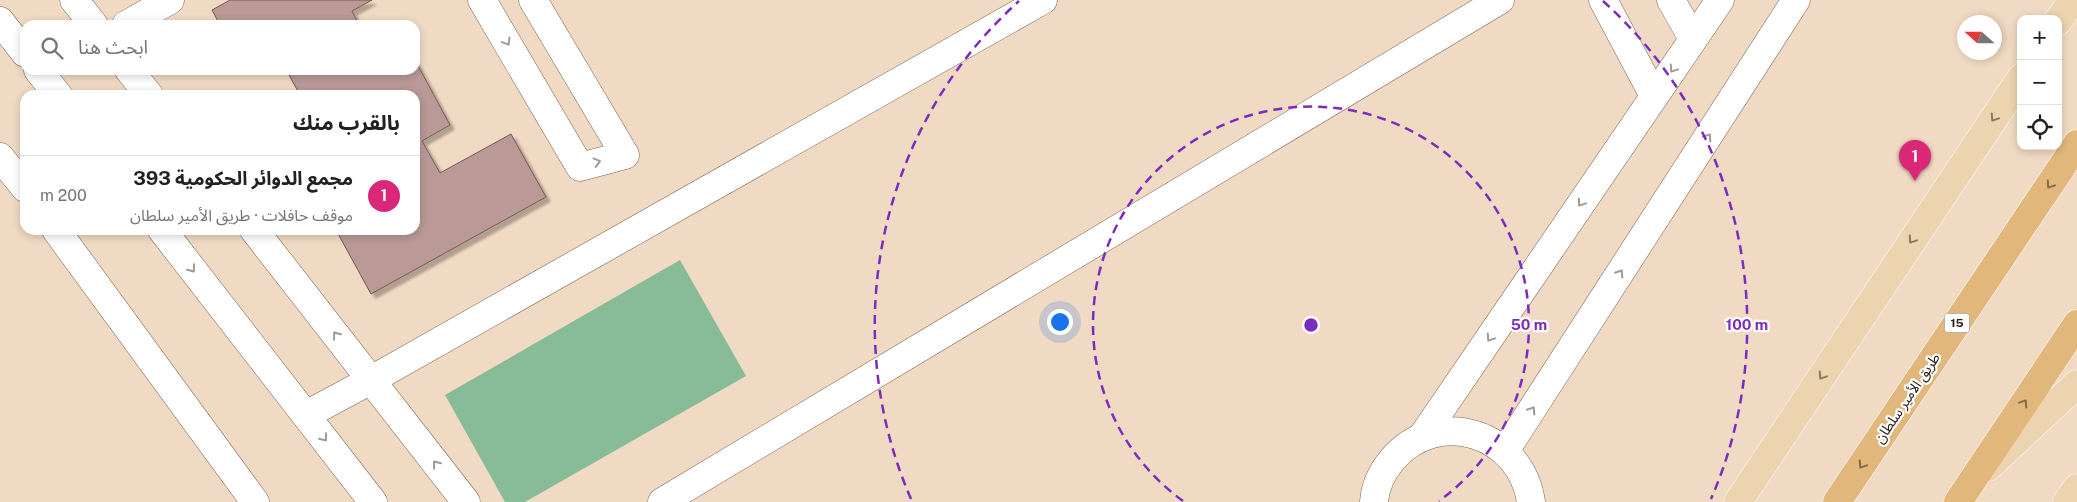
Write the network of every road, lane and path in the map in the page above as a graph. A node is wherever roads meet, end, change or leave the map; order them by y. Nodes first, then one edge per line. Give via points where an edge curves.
1 (74, 0) edge
2 (170, 0) edge
3 (482, 0) edge
4 (534, 0) edge
5 (1043, 0) edge
6 (1500, 0) edge
7 (1602, 0) edge
8 (1671, 0) edge
9 (1720, 0) edge
10 (1796, 0) edge
11 (2073, 0) edge
12 (2062, 16) edge
13 (90, 20) edge
14 (135, 20) edge
15 (0, 21) edge
16 (1693, 39) junction
17 (20, 47) edge
18 (42, 75) edge
19 (133, 75) edge
20 (2017, 84) edge
21 (54, 90) edge
22 (145, 90) edge
23 (1654, 96) junction
24 (2077, 144) edge
25 (0, 157) edge
26 (20, 182) edge
27 (60, 235) edge
28 (166, 235) edge
29 (258, 235) edge
30 (2077, 324) edge
31 (371, 380) junction
32 (2077, 384) edge
33 (306, 415) junction
34 (1422, 437) junction
35 (1505, 451) junction
36 (2077, 488) edge
37 (1965, 492) edge
38 (256, 502) edge
39 (373, 502) edge
40 (466, 502) edge
41 (662, 502) edge
42 (1374, 502) edge
43 (1531, 502) edge
44 (1738, 502) edge
45 (1836, 502) edge
46 (2067, 502) edge

1 - 13 street
2 - 14 street
3 -> 4 street via 580,167 625,155
5 - 31 street
6 - 41 street
7 - 23 street
8 - 16 street
9 - 16 street
35 -> 10 street
11 - 12 main road
15 - 17 street
16 -> 23 street
18 - 21 street
19 - 22 street
20 -> 44 main road
23 -> 34 street
24 -> 45 highway, طريق الأمير سلطان / 15
25 - 26 street
27 - 38 street
28 -> 33 street
31 -> 29 street
37 -> 30 highway
31 - 33 street
40 -> 31 street
32 - 37 main road
33 -> 39 street
34 - 35 street via 1443,431 1465,432 1487,438
34 - 42 street via 1400,451 1384,470
35 - 43 street via 1520,468
36 - 46 main road

